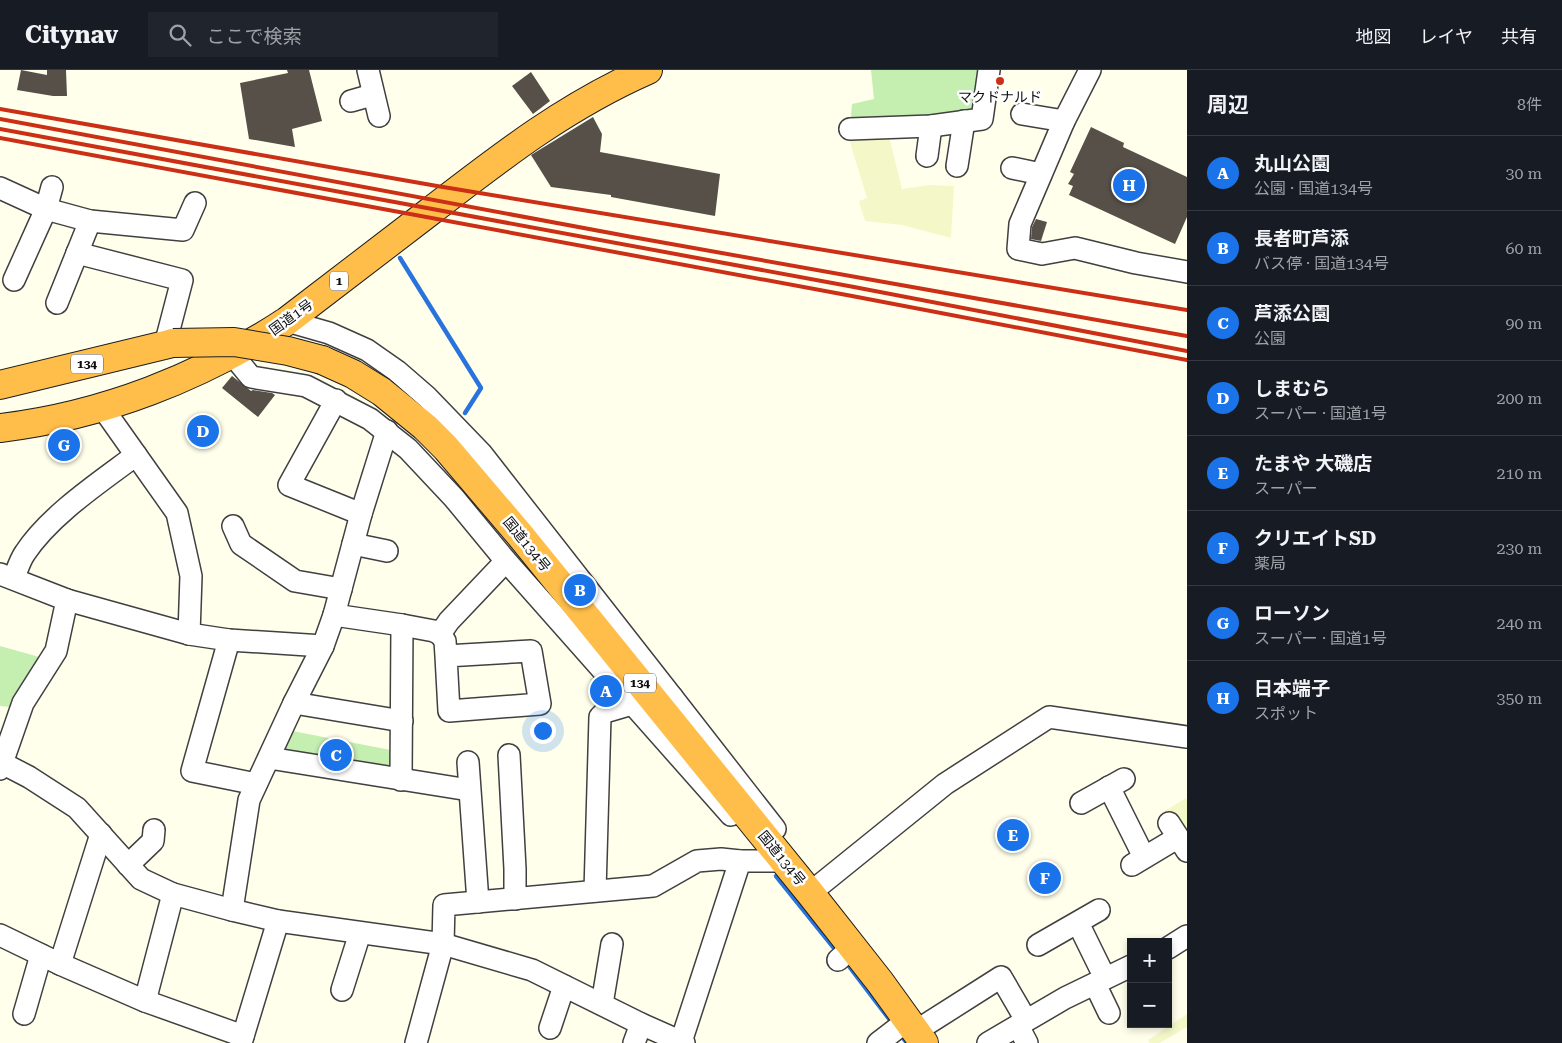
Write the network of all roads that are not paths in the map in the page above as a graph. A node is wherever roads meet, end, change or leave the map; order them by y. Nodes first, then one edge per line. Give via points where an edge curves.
1 (368, 70) edge
2 (648, 70) edge
3 (989, 70) edge
4 (1090, 70) edge
5 (372, 95) junction
6 (351, 101) dead end
7 (1022, 114) dead end
8 (378, 116) dead end
9 (964, 121) junction
10 (1064, 121) junction
11 (931, 126) junction
12 (850, 129) dead end
13 (927, 156) dead end
14 (957, 166) dead end
15 (1012, 168) dead end
16 (1041, 174) junction
17 (52, 187) dead end
18 (0, 188) edge
19 (195, 203) dead end
20 (46, 209) junction
21 (90, 221) junction
22 (77, 253) junction
23 (1187, 272) edge
24 (14, 280) dead end
25 (57, 303) dead end
26 (288, 321) junction
27 (169, 344) junction
28 (232, 354) junction
29 (0, 385) edge
30 (336, 400) junction
31 (102, 407) junction
32 (0, 428) edge
33 (387, 431) junction
34 (136, 455) junction
35 (361, 514) junction
36 (233, 526) dead end
37 (353, 544) junction
38 (387, 551) dead end
39 (506, 561) junction
40 (7, 576) edge
41 (342, 589) junction
42 (67, 600) junction
43 (334, 615) junction
44 (402, 625) junction
45 (189, 634) junction
46 (440, 634) junction
47 (229, 640) junction
48 (323, 646) junction
49 (446, 656) junction
50 (666, 702) junction
51 (294, 703) junction
52 (632, 704) junction
53 (402, 721) junction
54 (1187, 738) edge
55 (269, 758) junction
56 (468, 762) dead end
57 (1, 764) edge
58 (514, 768) dead end
59 (401, 780) junction
60 (256, 784) junction
61 (469, 790) junction
62 (1081, 803) dead end
63 (154, 830) dead end
64 (101, 834) junction
65 (1178, 838) edge
66 (740, 861) junction
67 (778, 861) junction
68 (128, 865) junction
69 (815, 889) junction
70 (595, 891) junction
71 (173, 894) junction
72 (515, 899) junction
73 (478, 902) junction
74 (232, 910) junction
75 (1099, 910) dead end
76 (278, 921) junction
77 (1078, 923) junction
78 (360, 932) junction
79 (0, 935) edge
80 (1187, 936) edge
81 (443, 944) junction
82 (612, 944) dead end
83 (1038, 945) dead end
84 (1172, 945) edge
85 (50, 960) junction
86 (1127, 968) edge
87 (1100, 981) junction
88 (564, 986) junction
89 (342, 990) dead end
90 (145, 1001) junction
91 (602, 1004) junction
92 (1109, 1013) dead end
93 (24, 1014) dead end
94 (550, 1028) dead end
95 (1024, 1030) edge
96 (906, 1031) edge
97 (637, 1033) edge
98 (242, 1039) edge
99 (683, 1042) edge
100 (416, 1043) edge
101 (988, 1043) edge

1 - 5 street
2 - 26 highway, 国道1号 / 1 via 582,102 540,129
3 - 9 street via 982,119
4 - 10 street
5 - 6 street
5 - 8 street
7 - 10 street
9 - 11 street
9 - 14 street
10 - 16 street
11 - 12 street
11 - 13 street
15 - 16 street
16 - 23 street via 1020,224 1018,249 1042,254 1075,248
17 - 20 street
18 - 20 street
19 - 21 street via 183,230
20 - 21 street
20 - 24 street
21 - 22 street
22 - 25 street
22 - 27 street via 182,280
26 - 28 highway, 国道1号 / 1
26 - 50 street via 329,333 367,350 397,371 452,421 481,453
27 - 29 highway, 国道134号 / 134
27 - 50 highway, 国道134号 / 134, bridge via 234,342 288,351 322,360 382,392 446,448
28 - 30 street via 251,377 306,386
28 - 31 highway, 国道1号 / 1 via 167,385
30 - 33 street
30 - 35 street via 289,485
31 - 32 highway, 国道1号 / 1
31 - 34 street
33 - 35 street
33 - 39 street via 454,498
34 - 40 street via 90,489 38,536
34 - 45 street via 176,513 191,576
35 - 37 street
36 - 41 street via 241,544 264,568 295,581
37 - 38 street
37 - 41 street
39 - 46 street via 448,621
39 - 52 street
40 - 42 street
41 - 43 street
42 - 45 street
42 - 57 street via 56,651 23,703
43 - 44 street
43 - 48 street
44 - 46 street
44 - 53 street
45 - 47 street
46 - 49 street via 445,641
47 - 48 street
47 - 60 street via 192,771
48 - 51 street
49 - 49 street via 449,711 540,704 531,651
50 - 67 highway, 国道134号 / 134
50 - 69 street
51 - 53 street
51 - 55 street
52 - 67 street
52 - 70 street via 605,712 600,717
53 - 59 street
54 - 69 street via 1049,717 945,784
55 - 59 street
55 - 60 street
56 - 61 street
57 - 64 street via 29,777 77,808
58 - 72 street via 520,818
59 - 61 street
60 - 74 street via 249,800
61 - 73 street
62 - 65 street via 1116,783 1138,861
63 - 68 street via 153,841
64 - 68 street
64 - 85 street
66 - 67 street
66 - 70 street via 697,861 654,886
66 - 99 street
67 - 69 highway, 国道134号 / 134
68 - 71 street via 141,879
69 - 96 highway, 国道134号 / 134 via 846,953
69 - 96 street via 888,973
70 - 72 street
71 - 74 street
71 - 90 street
72 - 73 street
73 - 81 street via 444,905
74 - 76 street
75 - 77 street
76 - 78 street
76 - 98 street
77 - 83 street
77 - 87 street
78 - 81 street
78 - 89 street
79 - 85 street
80 - 84 street
81 - 88 street via 532,970
81 - 100 street
82 - 91 street
85 - 90 street
85 - 93 street
86 - 87 street
87 - 92 street
87 - 95 street via 1065,998
88 - 91 street
88 - 94 street
90 - 98 street
91 - 97 street
95 - 96 street via 1001,977
95 - 101 street
97 - 99 street

